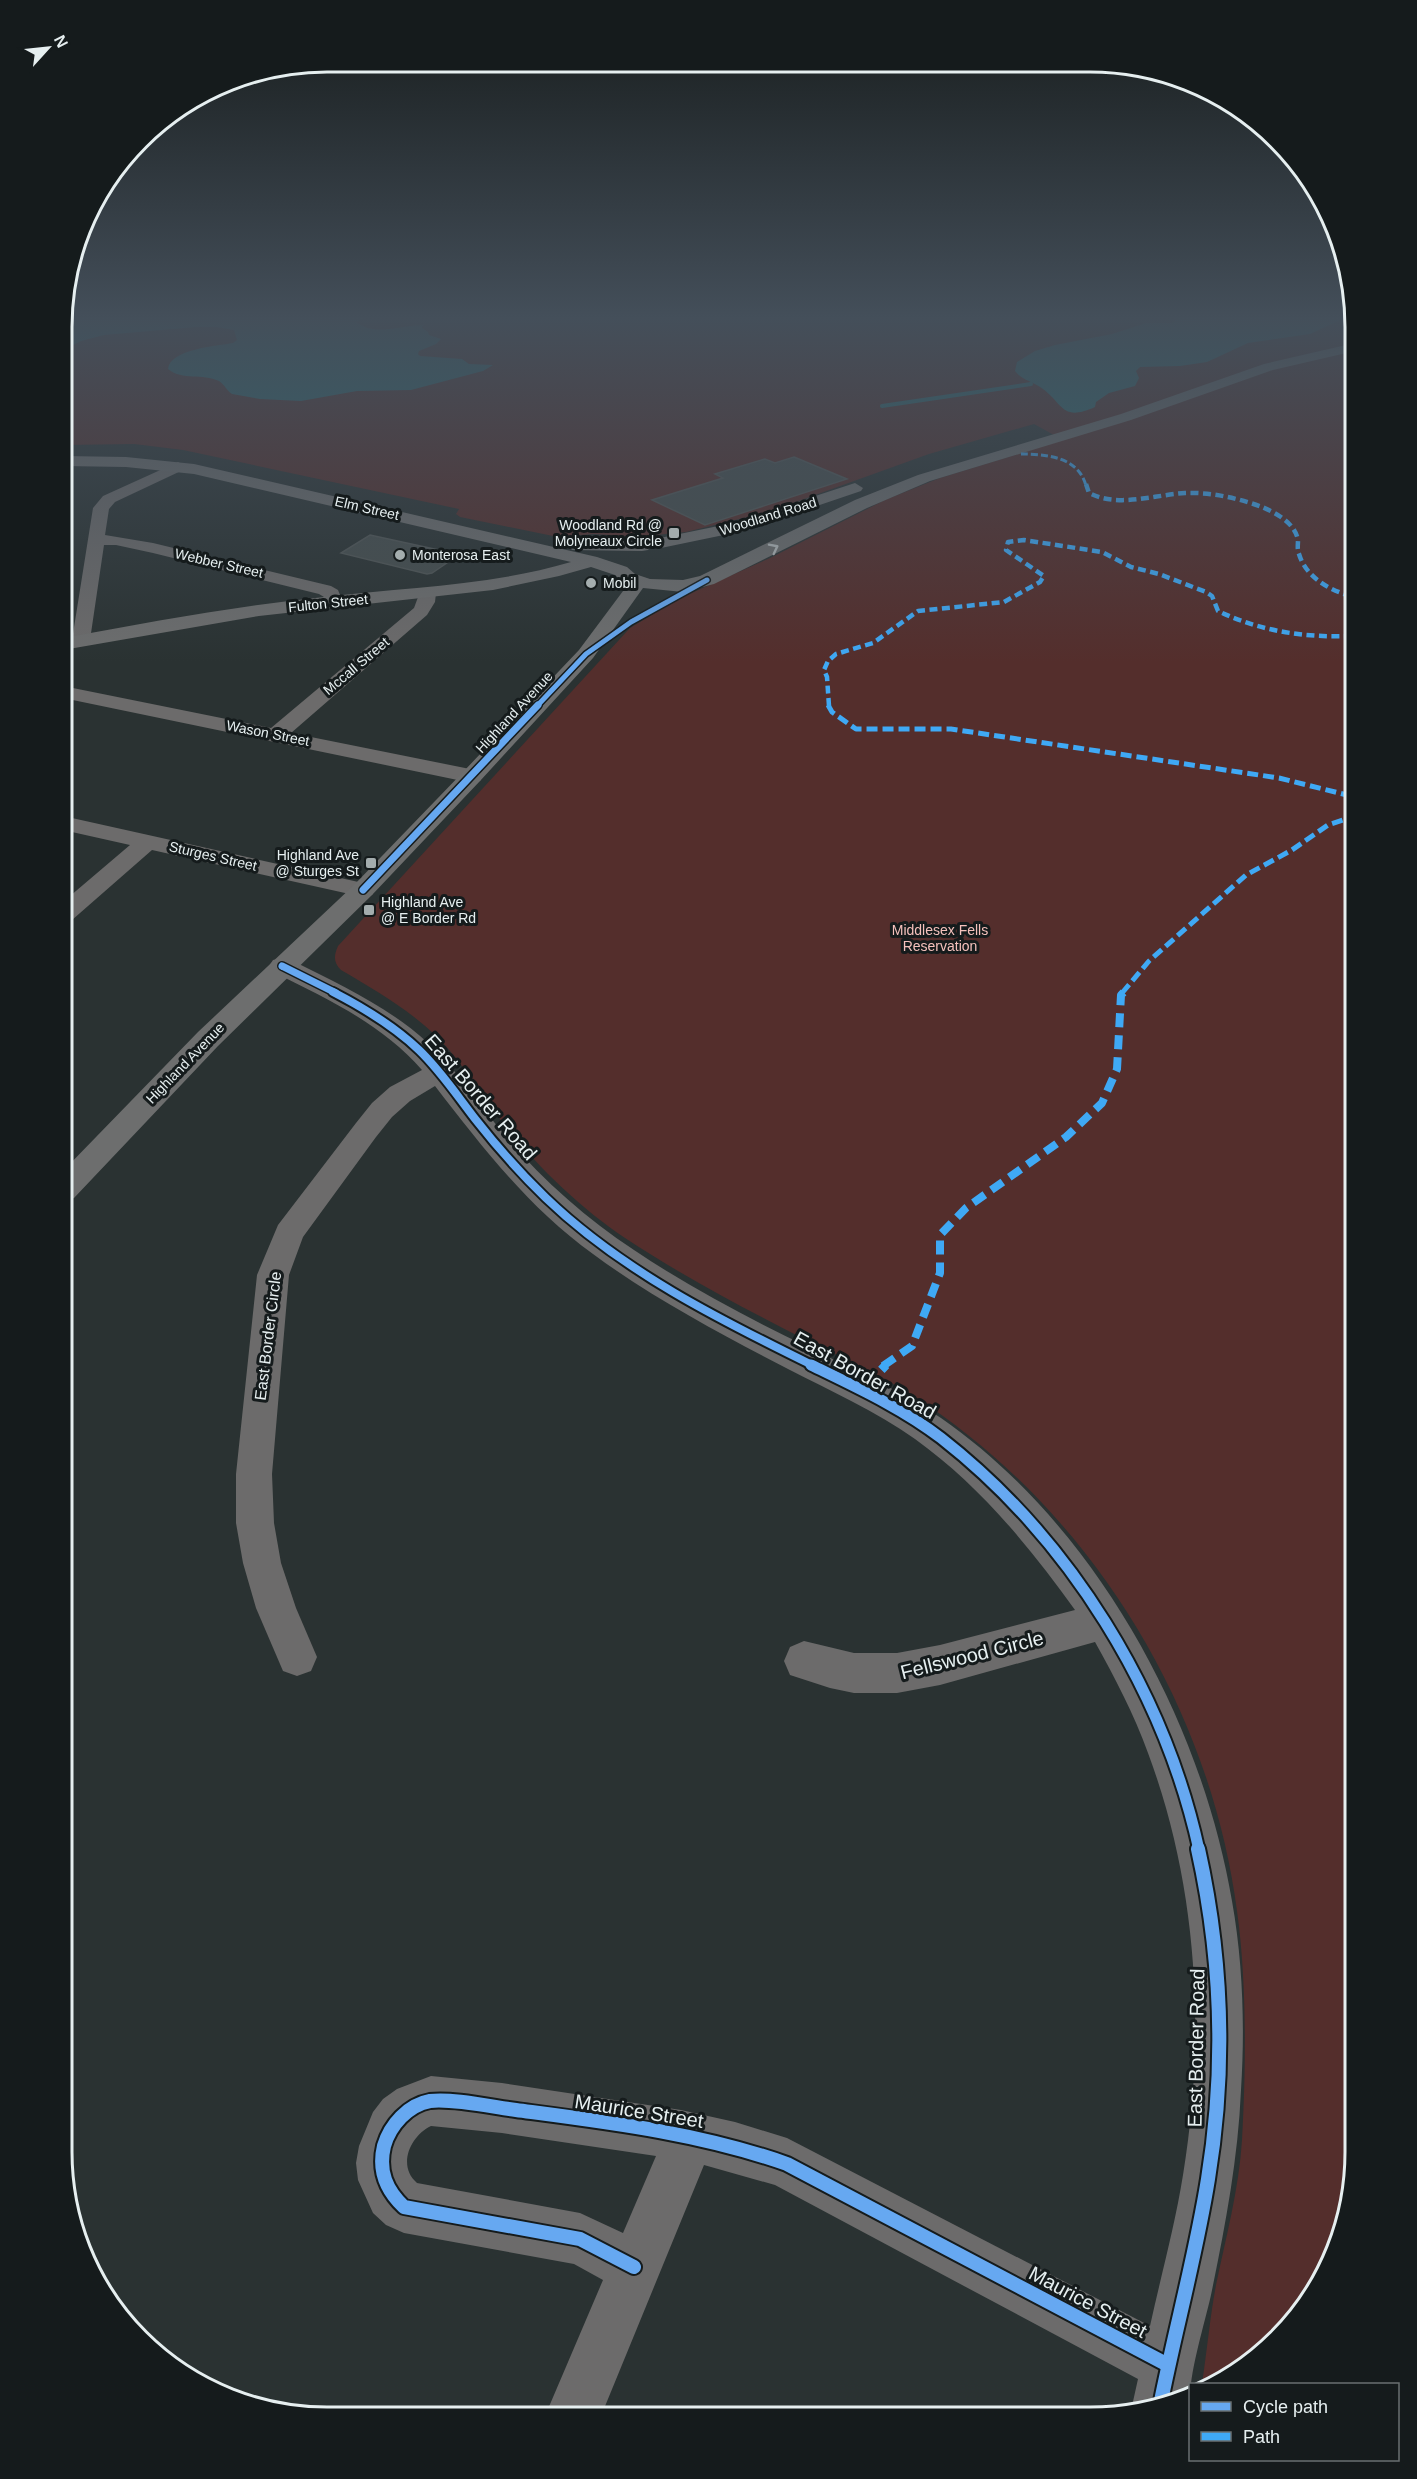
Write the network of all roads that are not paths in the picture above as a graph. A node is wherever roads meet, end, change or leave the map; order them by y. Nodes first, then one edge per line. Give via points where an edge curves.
1 (1042, 431) edge
2 (1078, 431) edge
3 (72, 462) edge
4 (178, 467) junction
5 (493, 536) junction
6 (96, 540) junction
7 (661, 543) junction
8 (642, 546) junction
9 (148, 547) junction
10 (591, 561) junction
11 (92, 564) junction
12 (625, 574) junction
13 (714, 576) junction
14 (427, 593) junction
15 (334, 602) junction
16 (72, 642) edge
17 (586, 654) junction
18 (72, 694) edge
19 (276, 735) junction
20 (472, 776) junction
21 (72, 825) edge
22 (147, 842) junction
23 (363, 890) junction
24 (72, 907) edge
25 (282, 966) junction
26 (439, 1072) junction
27 (72, 1181) edge
28 (1104, 1621) junction
29 (297, 1657) dead end
30 (804, 1661) dead end
31 (690, 2137) junction
32 (634, 2267) junction
33 (1164, 2386) edge
34 (577, 2407) edge

1 - 7 main road, Woodland Road via 737,527
13 -> 2 main road, Woodland Road via 900,487
3 - 4 main road, Elm Street
4 - 5 main road, Elm Street
4 - 6 street via 105,502
5 - 8 main road, Elm Street via 560,545
5 - 10 main road, Elm Street
6 - 9 street, Webber Street
6 - 11 street
7 - 8 main road, Elm Street
7 - 13 main road via 679,542 713,550 725,565
8 - 12 main road via 619,561
9 - 11 street via 115,549 98,555
9 - 15 street, Webber Street via 325,590 332,594
10 - 12 main road, Elm Street
10 - 14 main road, Fulton Street via 510,582
11 - 16 street
12 - 13 main road, Elm Street via 648,584 670,586
12 - 17 main road, Highland Avenue via 635,586 634,591
13 - 17 main road, Highland Avenue via 631,622
14 - 15 main road, Fulton Street
14 - 19 street, Mccall Street via 421,611
15 - 16 main road, Fulton Street via 215,617
17 - 20 main road, Highland Avenue
18 - 19 street, Wason Street
19 - 20 street, Wason Street
20 - 23 main road, Highland Avenue
21 - 22 street, Sturges Street
22 - 23 street, Sturges Street
22 - 24 street
23 - 25 main road, Highland Avenue
25 - 26 street, East Border Road via 384,1021
25 - 27 main road, Highland Avenue
26 - 28 street, East Border Road via 484,1131 536,1188 598,1241 721,1319 883,1401 942,1439 1044,1537
26 - 29 street, East Border Circle via 400,1094 382,1110 289,1233 273,1275 254,1474 255,1523 276,1608
28 - 30 street, Fellswood Circle via 914,1672 858,1674
28 - 33 street, East Border Road via 1136,1676 1163,1735 1193,1822 1208,1895 1217,1973 1218,2077 1209,2172
31 - 32 street, Maurice Street
31 - 32 street, Maurice Street via 431,2101 404,2112 386,2140 382,2157 384,2179 393,2198 404,2207 579,2239
31 - 33 street, Maurice Street via 758,2152 788,2164
32 - 34 street, Maurice Street

